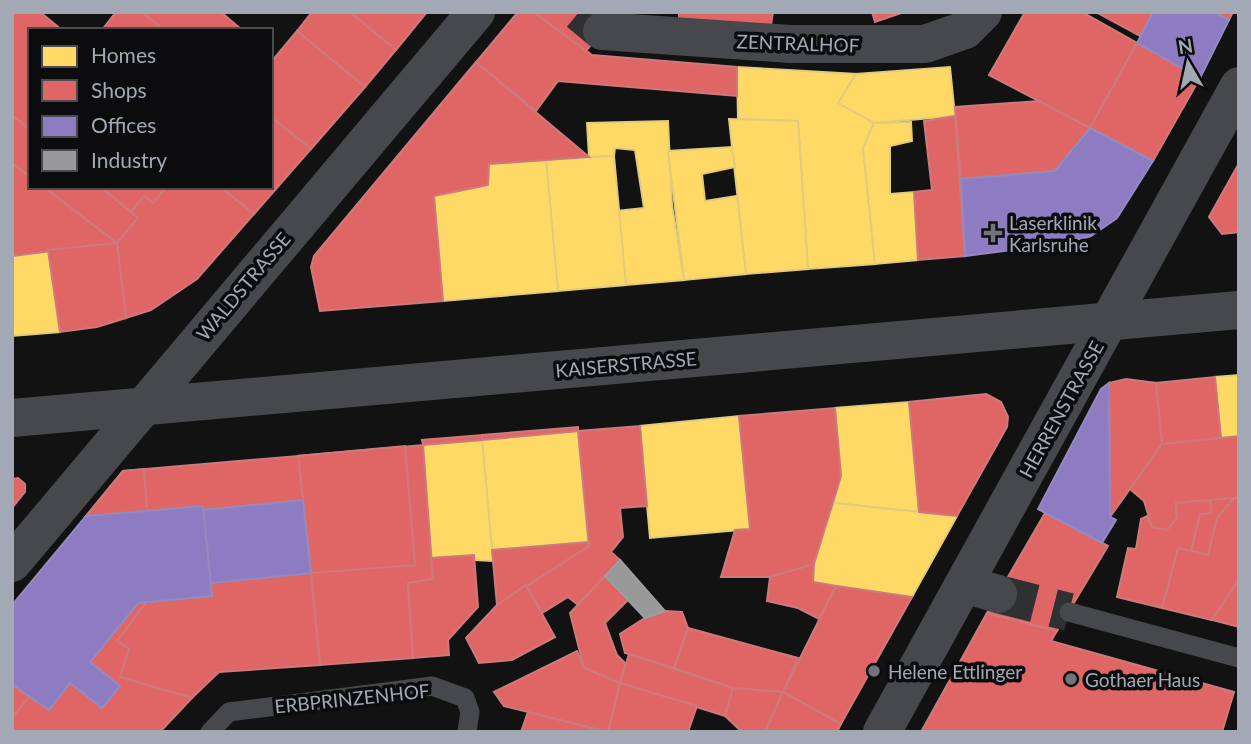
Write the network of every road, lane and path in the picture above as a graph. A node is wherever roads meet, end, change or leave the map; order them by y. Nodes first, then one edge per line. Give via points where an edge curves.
1 (476, 12) edge
2 (983, 12) edge
3 (602, 31) tunnel mouth
4 (1239, 86) edge
5 (1239, 310) edge
6 (1110, 321) junction
7 (142, 407) junction
8 (12, 418) edge
9 (12, 563) edge
10 (1069, 612) tunnel mouth
11 (1239, 659) edge
12 (210, 732) edge
13 (467, 732) edge
14 (882, 732) edge

1 - 7 street, WALDSTRASSE
2 - 3 street, ZENTRALHOF via 965,30 925,44 790,44
4 - 6 street, HERRENSTRASSE
5 - 6 street, KAISERSTRASSE
6 - 7 street, KAISERSTRASSE
6 - 14 street, HERRENSTRASSE via 981,589
7 - 8 street, KAISERSTRASSE
7 - 9 street, WALDSTRASSE
10 - 11 lane
12 - 13 lane, ERBPRINZENHOF via 229,712 432,686 465,698 470,712

